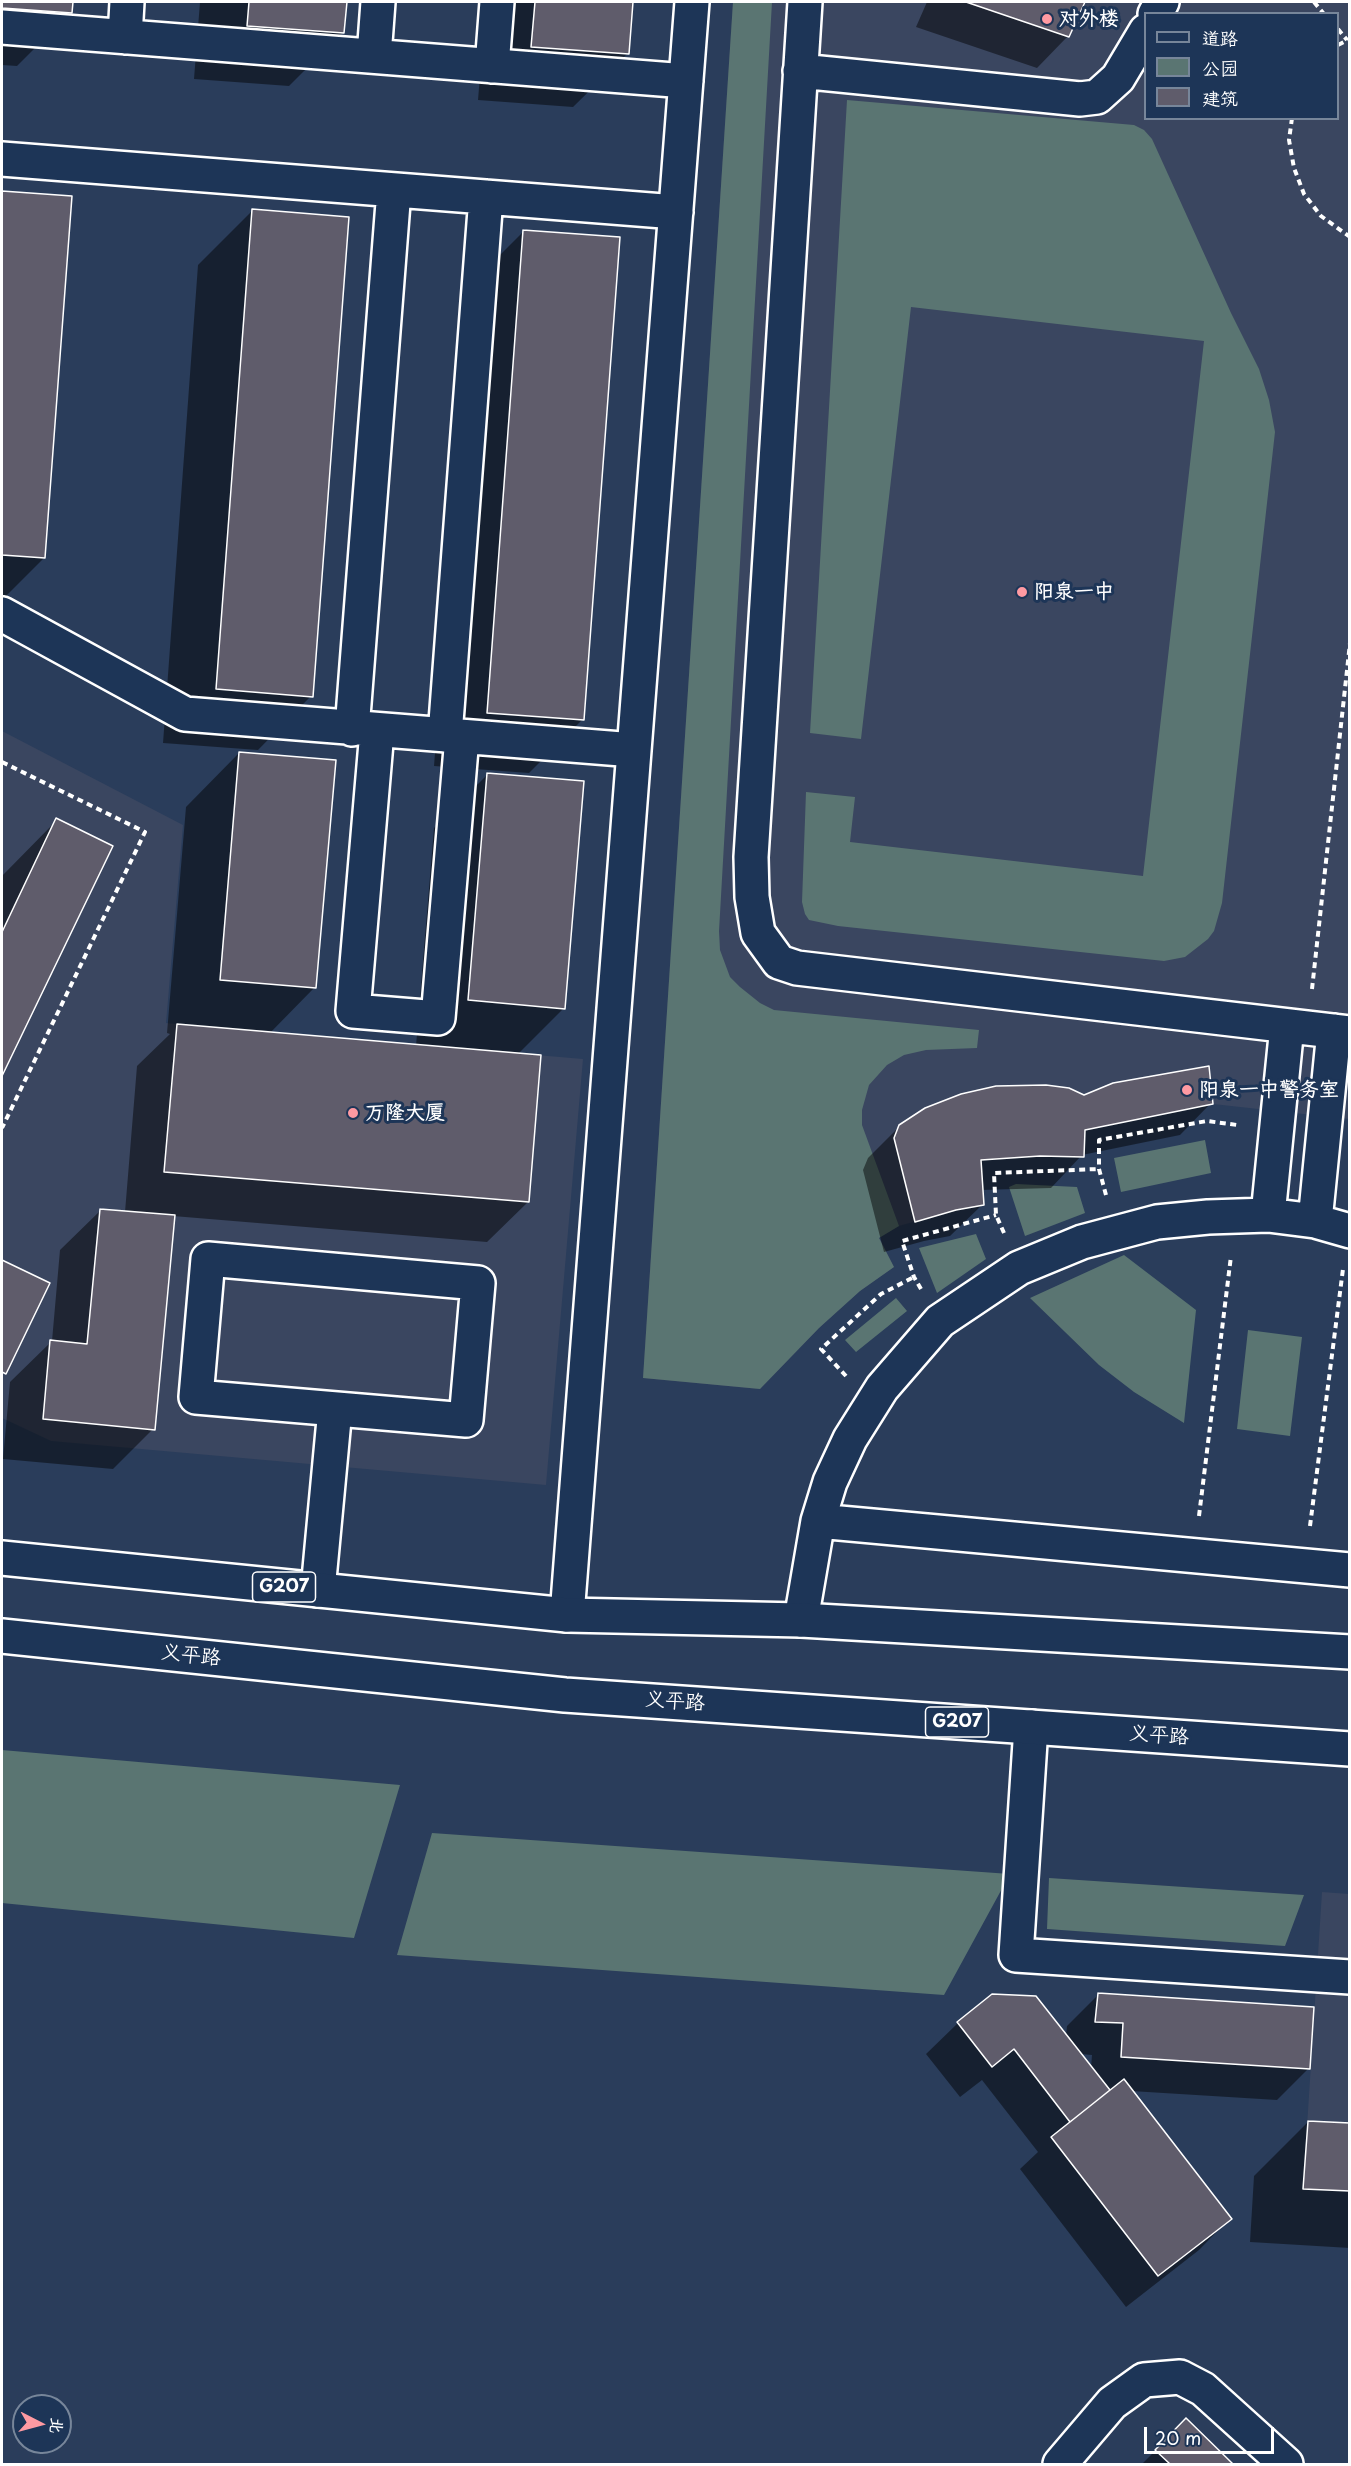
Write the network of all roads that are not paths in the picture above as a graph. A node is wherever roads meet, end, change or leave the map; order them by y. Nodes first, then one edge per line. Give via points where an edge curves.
1 (127, 2) edge
2 (378, 2) edge
3 (497, 2) edge
4 (692, 2) edge
5 (804, 2) edge
6 (2, 27) edge
7 (1144, 34) edge
8 (125, 37) junction
9 (374, 56) junction
10 (492, 66) junction
11 (800, 71) junction
12 (686, 81) junction
13 (2, 159) edge
14 (394, 190) junction
15 (486, 197) junction
16 (676, 212) junction
17 (2, 614) edge
18 (365, 730) junction
19 (453, 736) junction
20 (634, 750) junction
21 (1320, 1029) edge
22 (1268, 1215) junction
23 (1315, 1221) junction
24 (1349, 1231) edge
25 (335, 1409) junction
26 (818, 1521) junction
27 (2, 1558) edge
28 (1350, 1570) edge
29 (318, 1590) junction
30 (567, 1615) junction
31 (801, 1620) junction
32 (2, 1636) edge
33 (1350, 1653) edge
34 (1031, 1727) junction
35 (1350, 1749) edge
36 (1350, 1977) edge
37 (1060, 2464) edge
38 (1286, 2464) edge

1 - 8 main road
2 - 9 main road
3 - 10 main road
4 - 12 main road
5 - 11 main road
6 - 8 main road
7 - 11 main road via 1118,78 1096,97 1080,99
8 - 9 main road
9 - 10 main road
10 - 12 main road
11 - 21 main road via 751,857 758,933 778,962 797,968
12 - 16 main road
13 - 14 main road
14 - 15 main road
14 - 18 main road
15 - 16 main road
15 - 19 main road
16 - 20 main road
17 - 18 main road via 185,714
18 - 19 main road
18 - 19 main road via 353,1011 438,1018
19 - 20 main road
20 - 30 main road
21 - 22 main road via 1276,1129
21 - 23 main road
22 - 23 main road
22 - 26 main road via 1157,1222 1082,1242 1019,1268 940,1321 882,1388 850,1439
23 - 24 main road
25 - 25 main road via 466,1420 478,1283 208,1259 196,1397
25 - 29 main road
26 - 28 main road
26 - 31 main road
27 - 29 main road, G207
29 - 30 main road, G207
30 - 31 main road, G207
31 - 33 main road, G207
32 - 34 main road, 义平路 / G207 via 565,1695
34 - 35 main road, 义平路 / G207
34 - 36 main road via 1016,1955
37 - 38 main road via 1112,2403 1144,2380 1180,2377 1203,2389

